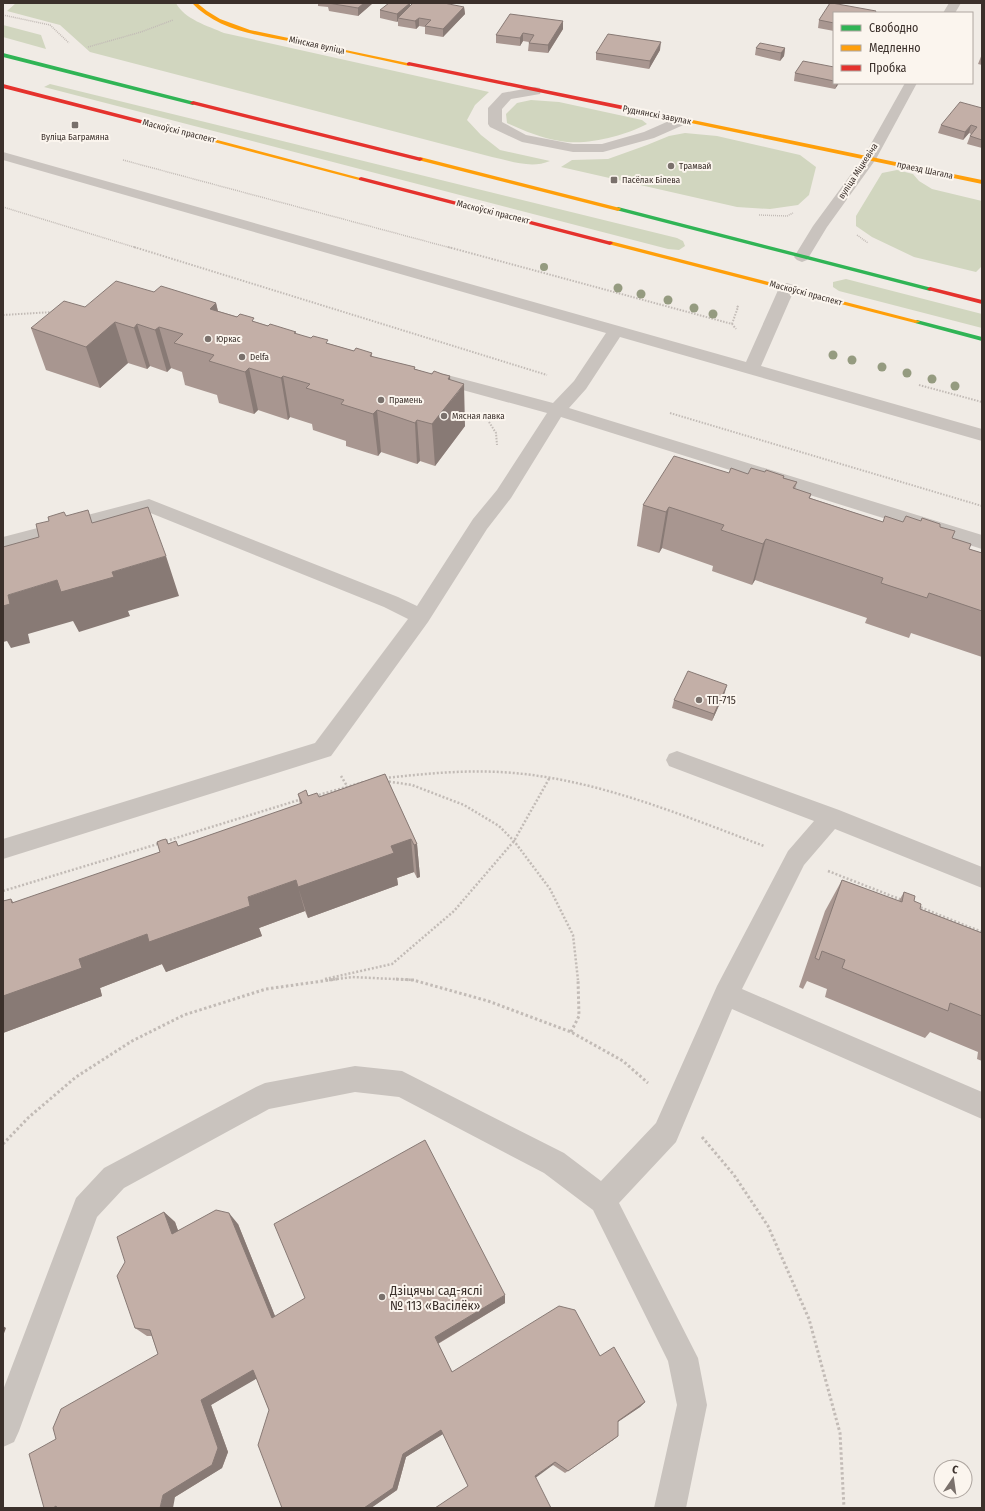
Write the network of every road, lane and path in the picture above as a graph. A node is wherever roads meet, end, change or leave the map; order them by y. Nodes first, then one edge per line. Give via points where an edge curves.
1 (955, 3) edge
2 (197, 6) edge
3 (950, 12) edge
4 (3, 15) edge
5 (72, 46) dead end
6 (84, 49) dead end
7 (3, 55) edge
8 (446, 72) joint
9 (909, 84) edge
10 (3, 86) edge
11 (535, 91) junction
12 (683, 120) junction
13 (3, 156) edge
14 (869, 159) junction
15 (123, 160) dead end
16 (982, 182) edge
17 (3, 207) edge
18 (801, 260) junction
19 (788, 285) junction
20 (982, 302) edge
21 (56, 312) edge
22 (3, 315) edge
23 (616, 331) junction
24 (982, 339) edge
25 (726, 362) junction
26 (751, 369) junction
27 (418, 372) edge
28 (580, 385) junction
29 (557, 410) junction
30 (663, 410) dead end
31 (489, 421) dead end
32 (982, 435) edge
33 (497, 448) dead end
34 (982, 506) edge
35 (982, 542) edge
36 (3, 544) edge
37 (421, 617) junction
38 (323, 750) junction
39 (677, 760) dead end
40 (550, 777) junction
41 (368, 781) edge
42 (347, 786) junction
43 (831, 817) junction
44 (514, 841) junction
45 (3, 850) edge
46 (796, 858) junction
47 (982, 878) edge
48 (3, 891) edge
49 (909, 903) edge
50 (916, 906) edge
51 (982, 932) edge
52 (311, 983) dead end
53 (726, 994) junction
54 (572, 1032) dead end
55 (982, 1106) edge
56 (603, 1200) junction
57 (3, 1431) edge
58 (670, 1508) edge

1 - 3 street
2 - 6 path via 141,32
2 - 8 main road, Мінская вуліца via 214,19 260,33
4 - 5 path via 50,25
7 - 18 main road via 560,194
8 - 11 main road, Руднянскі завулак
9 - 14 street, вуліца Міцкевіча
10 - 19 main road, Маскоўскі праспект
11 - 12 main road, Руднянскі завулак
11 - 12 street via 506,96 495,108 494,124 522,138 573,148 603,148 649,135
12 - 14 main road, Руднянскі завулак
13 - 23 street
14 - 16 main road, праезд Шагала
14 - 18 street, вуліца Міцкевіча via 820,226
15 - 25 path via 732,324 742,337
17 - 28 path
18 - 20 main road
19 - 24 main road, Маскоўскі праспект
19 - 26 street
21 - 22 path
23 - 25 street
23 - 28 street
25 - 26 street
26 - 32 street
27 - 29 street
28 - 29 street
29 - 35 street
29 - 37 street
30 - 34 path
31 - 33 path via 496,433
36 - 37 street via 149,505 391,602
37 - 38 street
38 - 42 path
38 - 45 street
39 - 43 street
40 - 44 path
40 - 44 path via 502,772 442,772 382,779 412,785 464,805 499,826
40 - 46 path via 650,803
41 - 42 path
42 - 48 path
43 - 46 street
43 - 47 street
44 - 52 path via 454,911 392,964
44 - 54 path via 550,889 573,935 578,972 578,1016
46 - 49 path
46 - 53 street
50 - 51 path
53 - 55 street
53 - 56 street via 666,1132
56 - 57 street via 554,1163 402,1084 355,1079 265,1096 114,1178 86,1208
56 - 58 street via 683,1358 692,1405

